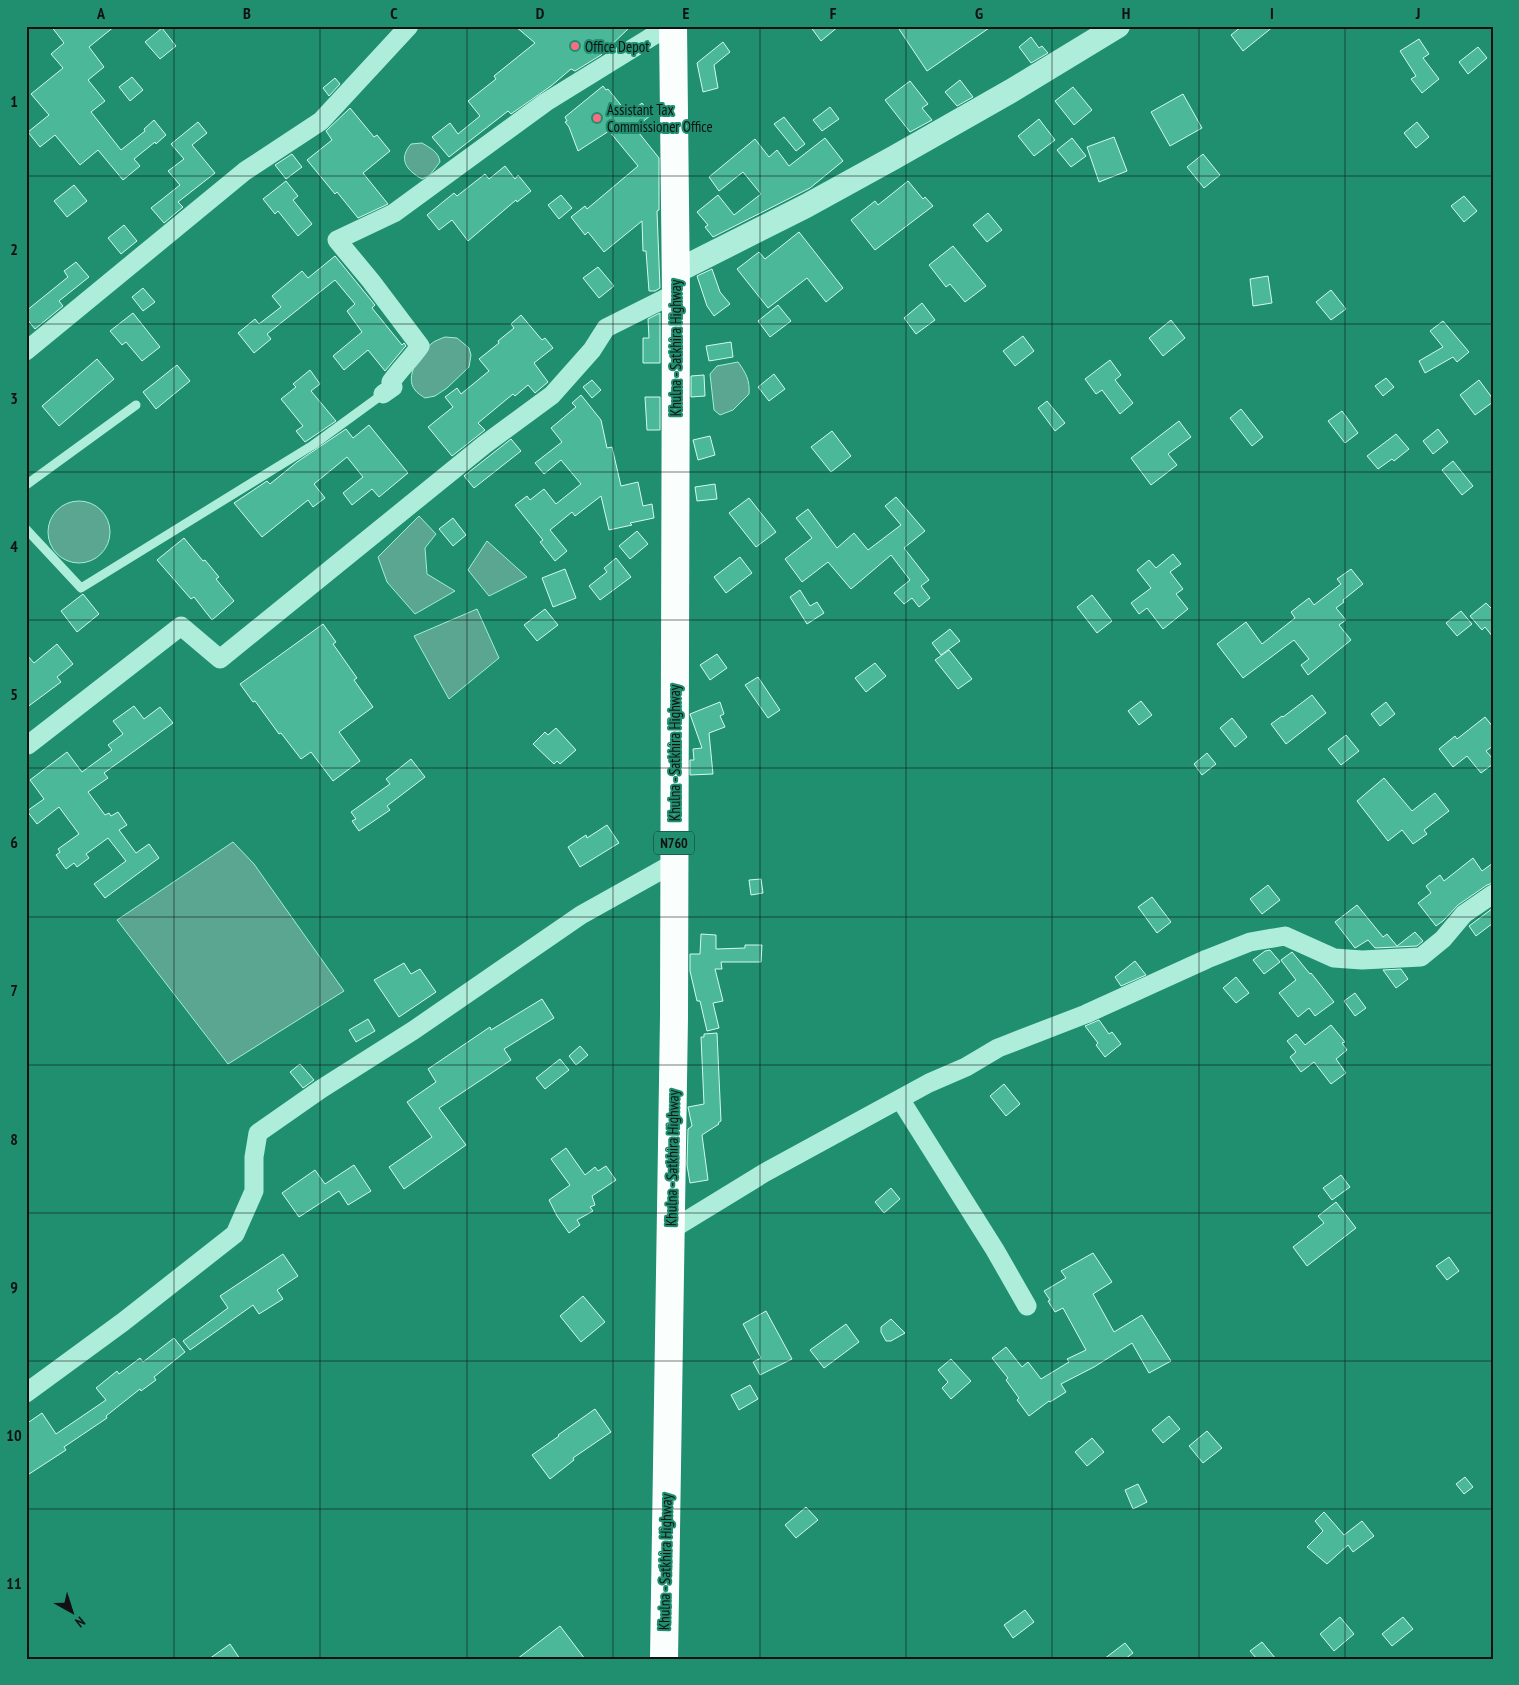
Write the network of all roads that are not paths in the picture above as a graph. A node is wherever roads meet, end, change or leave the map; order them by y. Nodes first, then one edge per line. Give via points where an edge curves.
1 (409, 26) edge
2 (669, 26) edge
3 (674, 26) edge
4 (1118, 26) edge
5 (676, 283) junction
6 (26, 351) edge
7 (383, 394) joint
8 (136, 404) dead end
9 (26, 485) edge
10 (26, 529) edge
11 (26, 743) edge
12 (674, 863) junction
13 (1493, 894) edge
14 (900, 1099) junction
15 (671, 1230) junction
16 (1027, 1306) dead end
17 (26, 1393) edge
18 (664, 1659) edge

1 - 6 street via 321,121 244,171
2 - 7 street via 546,102 394,213 337,240 420,346 399,370 391,382 393,386
3 - 5 highway, Khulna - Satkhira Highway / N760
4 - 5 street
5 - 11 street via 606,328 592,350 552,395 484,445 220,659 181,626 28,745
5 - 12 highway, Khulna - Satkhira Highway / N760
7 - 10 lane via 313,445 81,588
8 - 9 lane
12 - 15 highway, Khulna - Satkhira Highway / N760
12 - 17 street via 581,915 258,1133 254,1192 234,1234 123,1322
13 - 14 street via 1464,914 1444,939 1421,957 1334,958 1285,936 1250,942 1086,1014 998,1048
14 - 15 street via 764,1173
14 - 16 street via 986,1234
15 - 18 highway, Khulna - Satkhira Highway / N760

